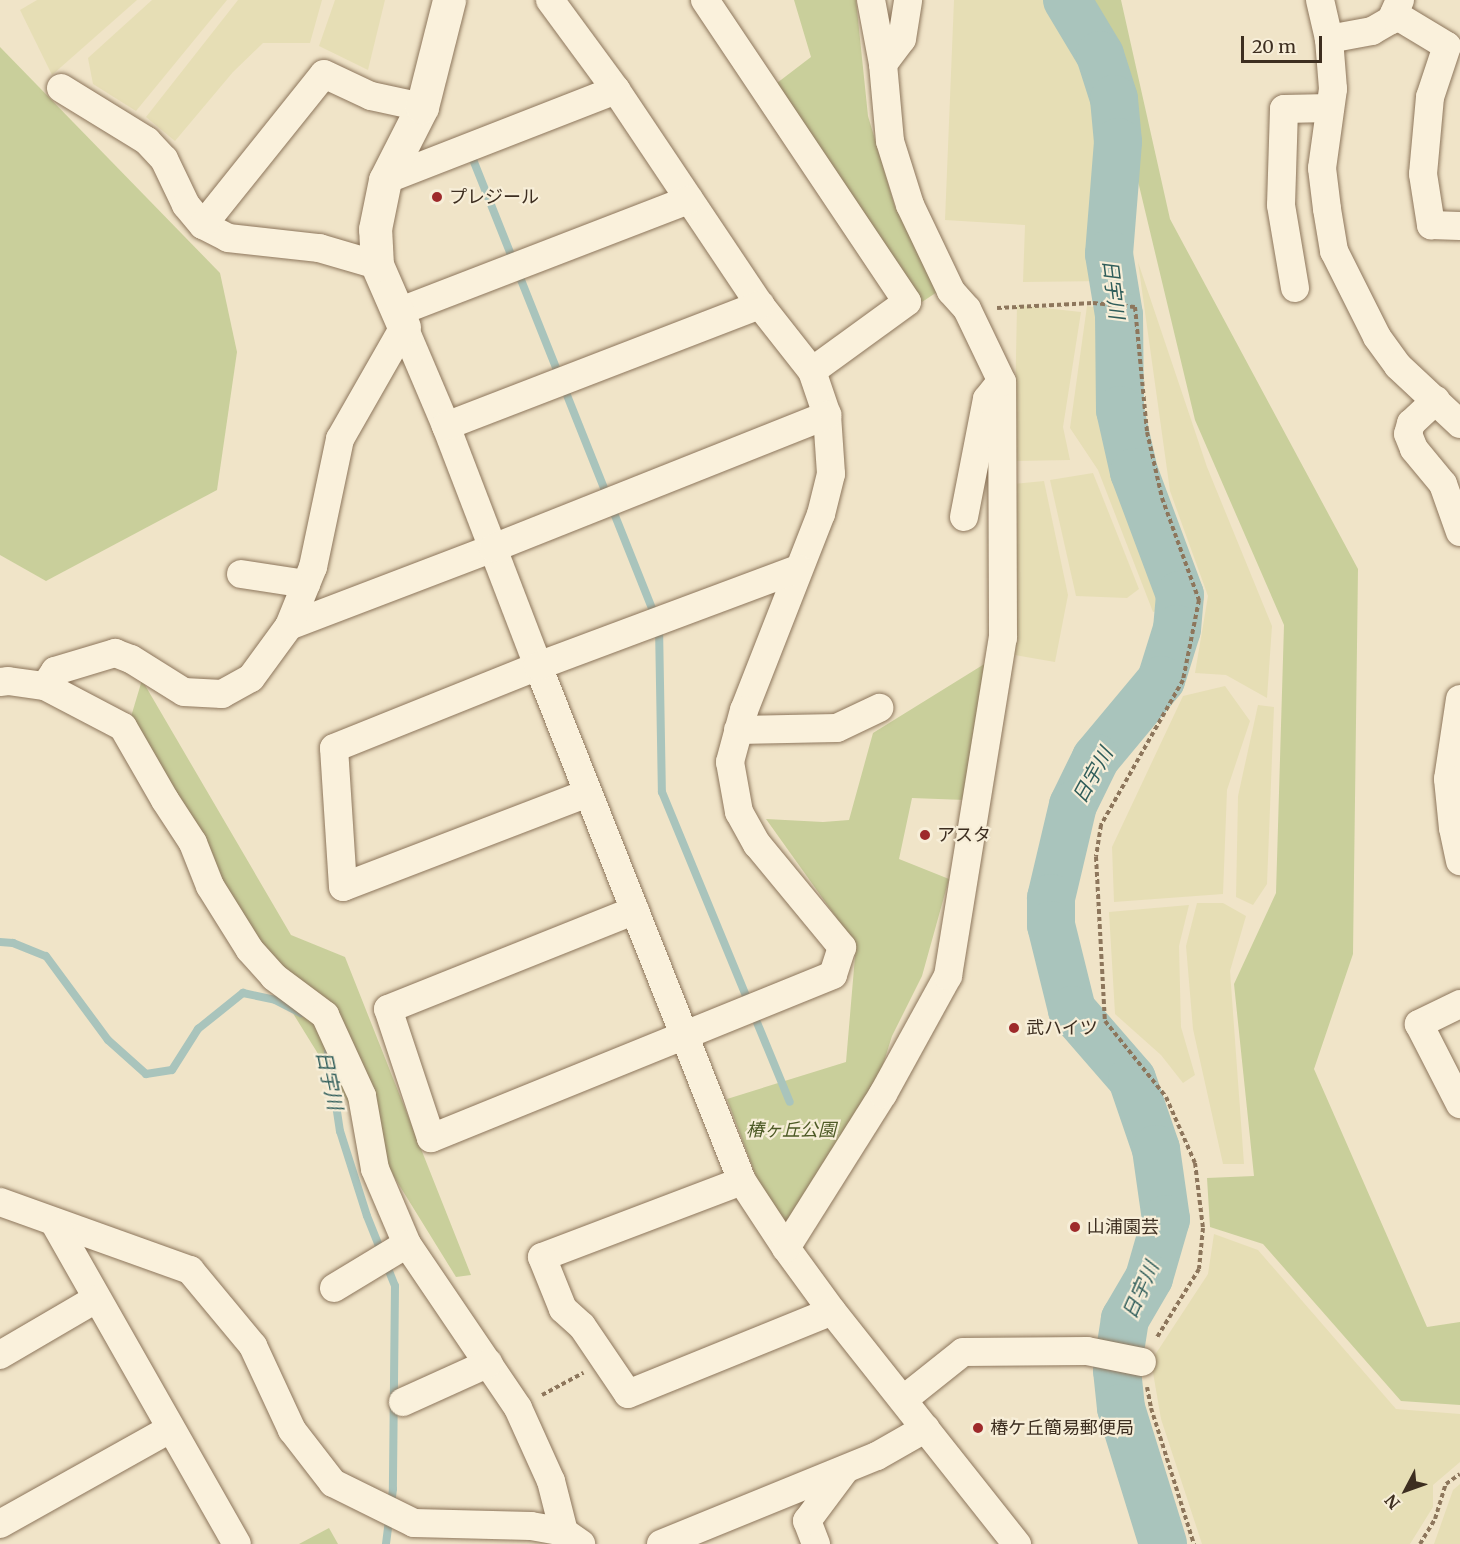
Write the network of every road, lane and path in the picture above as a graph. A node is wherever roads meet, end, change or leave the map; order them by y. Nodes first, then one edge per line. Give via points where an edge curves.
1 (449, 0) edge
2 (550, 0) edge
3 (705, 0) edge
4 (871, 0) edge
5 (908, 0) edge
6 (1320, 0) edge
7 (1397, 7) edge
8 (1329, 39) junction
9 (883, 64) junction
10 (61, 88) dead end
11 (616, 90) junction
12 (422, 107) junction
13 (1330, 108) junction
14 (385, 180) junction
15 (689, 200) junction
16 (203, 225) junction
17 (1460, 226) edge
18 (377, 265) junction
19 (1295, 288) dead end
20 (760, 305) junction
21 (967, 309) junction
22 (401, 320) junction
23 (812, 371) junction
24 (1002, 382) junction
25 (1451, 409) edge
26 (827, 415) junction
27 (446, 426) junction
28 (964, 517) dead end
29 (1460, 532) edge
30 (493, 548) junction
31 (798, 569) junction
32 (241, 574) dead end
33 (306, 584) junction
34 (289, 626) junction
35 (538, 666) junction
36 (0, 682) edge
37 (45, 686) junction
38 (1460, 699) edge
39 (879, 708) dead end
40 (738, 730) junction
41 (588, 793) junction
42 (1459, 857) edge
43 (635, 910) junction
44 (1460, 1004) edge
45 (683, 1038) junction
46 (1460, 1104) edge
47 (742, 1181) junction
48 (0, 1202) edge
49 (54, 1222) junction
50 (403, 1246) junction
51 (786, 1248) junction
52 (334, 1288) dead end
53 (96, 1299) junction
54 (832, 1311) junction
55 (0, 1355) edge
56 (607, 1360) junction
57 (1142, 1362) junction
58 (489, 1363) junction
59 (904, 1399) junction
60 (403, 1402) dead end
61 (518, 1408) junction
62 (926, 1428) junction
63 (170, 1429) junction
64 (845, 1470) junction
65 (1460, 1474) edge
66 (0, 1524) edge
67 (535, 1535) edge
68 (572, 1538) edge
69 (237, 1544) edge
70 (661, 1544) edge
71 (816, 1544) edge
72 (1017, 1544) edge
73 (1194, 1544) edge
74 (1420, 1544) edge

1 - 12 street
2 - 11 street
3 - 23 street via 907,302
4 - 9 street
5 - 9 street via 902,39
6 - 8 street
7 - 8 street via 1391,20 1372,31
7 - 17 street via 1447,46 1430,97 1423,174 1431,225
8 - 13 street via 1333,89
9 - 21 street via 890,141 910,206 951,291
10 - 16 street via 147,141 164,159 186,205
11 - 14 street
11 - 15 street
12 - 14 street
12 - 16 street via 371,96 324,74
13 - 19 street via 1284,110 1281,205
13 - 25 street via 1322,168 1334,251 1377,337 1398,366
14 - 18 street via 375,229
15 - 20 street
15 - 22 street via 514,267
16 - 18 street via 228,238 319,248
18 - 22 street
20 - 23 street
20 - 27 street
21 - 24 street
21 - 57 path via 1094,303 1135,307 1147,432 1162,498 1199,600 1183,680 1101,825 1096,857 1105,1021 1166,1097 1195,1162 1203,1228 1199,1269
22 - 27 street
22 - 33 street via 340,439
23 - 26 street
24 - 28 street via 987,399
24 - 51 street via 1003,638 948,976 883,1094
25 - 29 street via 1411,423 1408,434 1414,449 1443,484
26 - 30 street
26 - 31 street via 831,474 821,514
27 - 30 street
30 - 34 street
30 - 35 street
31 - 35 street
31 - 40 street
32 - 33 street
33 - 34 street
34 - 37 street via 251,678 222,694 184,692 115,653 55,671
35 - 41 street
35 - 41 street via 334,748 343,887
36 - 37 street
37 - 50 street via 123,727 193,843 210,886 250,950 274,976 326,1015 362,1096 375,1169
38 - 42 street via 1448,779
39 - 40 street via 837,728
40 - 45 street via 730,762 739,812 757,844 842,947 833,975
41 - 43 street
43 - 45 street
43 - 45 street via 388,1009 431,1138
44 - 46 street via 1419,1024
45 - 47 street
47 - 51 street
47 - 56 street via 542,1257 563,1309 582,1326
48 - 49 street
49 - 53 street
49 - 67 street via 190,1270 253,1346 292,1430 333,1483 414,1523
50 - 52 street
50 - 58 street
51 - 54 street
53 - 55 street
53 - 63 street
54 - 56 street via 628,1394
54 - 59 street
56 - 61 path
57 - 59 street via 1087,1352 963,1352
57 - 73 path via 1151,1408
58 - 60 street
58 - 61 street
59 - 62 street
61 - 68 street
62 - 64 street
62 - 72 street
63 - 66 street
63 - 69 street
64 - 70 street
64 - 71 street via 807,1521
65 - 74 path via 1446,1484 1435,1519
67 - 68 street

